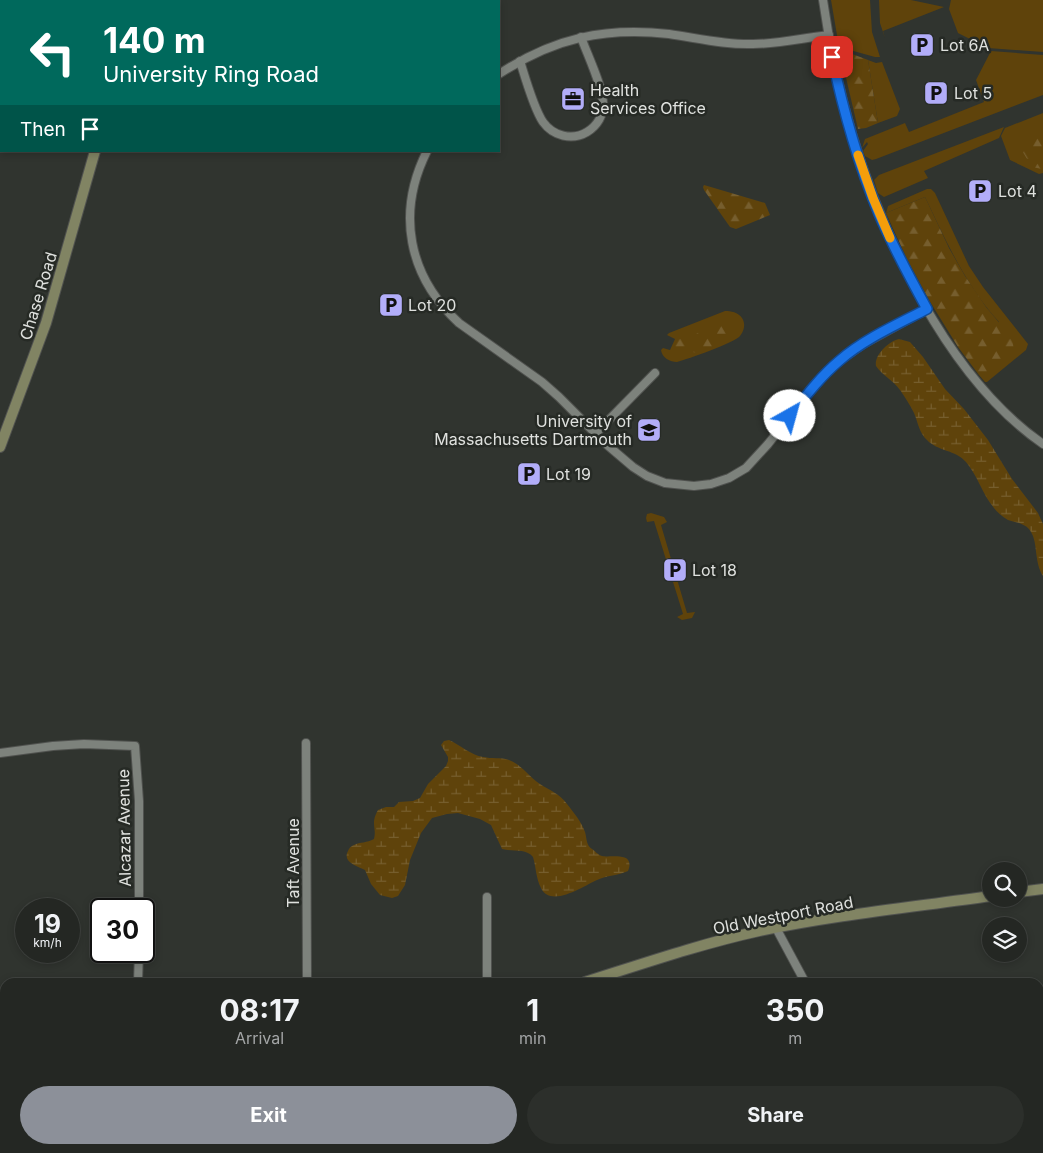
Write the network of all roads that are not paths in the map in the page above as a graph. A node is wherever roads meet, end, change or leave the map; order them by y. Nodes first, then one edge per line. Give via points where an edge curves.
1 (823, 0) edge
2 (828, 35) junction
3 (581, 37) junction
4 (520, 60) junction
5 (500, 73) edge
6 (95, 152) edge
7 (427, 152) edge
8 (927, 309) junction
9 (655, 373) dead end
10 (596, 434) junction
11 (1043, 444) edge
12 (0, 447) edge
13 (306, 743) dead end
14 (0, 753) edge
15 (1043, 889) edge
16 (1027, 891) edge
17 (487, 897) dead end
18 (982, 897) edge
19 (139, 898) edge
20 (776, 928) junction
21 (139, 963) edge
22 (138, 978) edge
23 (307, 978) edge
24 (487, 978) edge
25 (598, 978) edge
26 (803, 978) edge

1 - 2 street
2 - 3 street via 752,44 643,32
2 - 8 street via 842,103 873,198
3 - 4 street via 555,44
3 - 4 street via 603,102 600,119 582,135 558,134 544,123
4 - 5 street
6 - 12 main road, Chase Road via 46,323
7 - 10 street via 414,180 409,218 412,245 431,291 459,323 542,382
8 - 10 street via 839,360 755,459 730,478 694,486 665,483 633,467
8 - 11 street via 984,392
9 - 10 street
13 - 23 street, Taft Avenue
14 - 19 street, Alcazar Avenue via 68,745 135,746
15 - 16 main road
17 - 24 street
18 - 20 main road, Old Westport Road
20 - 25 main road, Old Westport Road via 673,954
20 - 26 street
21 - 22 street

